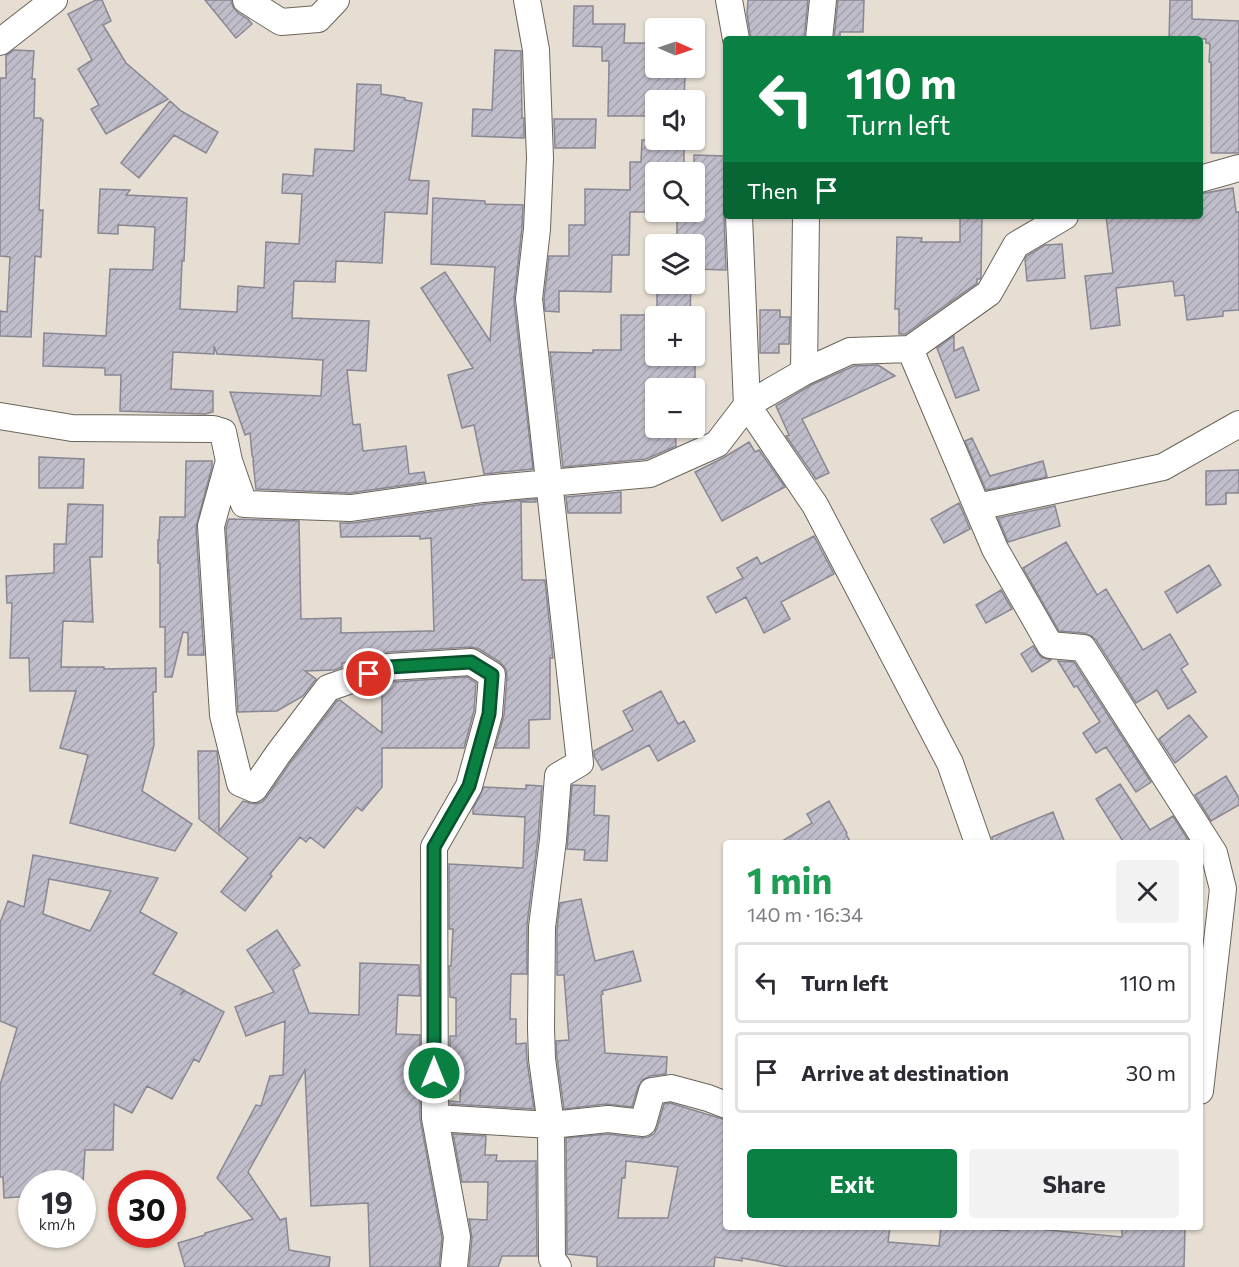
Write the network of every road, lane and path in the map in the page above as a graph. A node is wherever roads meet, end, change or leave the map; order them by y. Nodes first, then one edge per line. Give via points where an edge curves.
1 (54, 0) edge
2 (246, 0) edge
3 (336, 0) edge
4 (527, 0) edge
5 (729, 0) edge
6 (823, 0) edge
7 (735, 36) edge
8 (819, 36) edge
9 (0, 42) edge
10 (1239, 168) edge
11 (1203, 178) edge
12 (740, 219) edge
13 (806, 219) edge
14 (1060, 219) edge
15 (910, 349) junction
16 (804, 372) junction
17 (747, 405) junction
18 (0, 416) edge
19 (1239, 424) edge
20 (229, 461) junction
21 (550, 483) junction
22 (978, 507) junction
23 (977, 840) edge
24 (1203, 1065) edge
25 (723, 1104) edge
26 (435, 1118) junction
27 (551, 1125) junction
28 (454, 1267) edge
29 (558, 1267) edge

1 - 9 street
2 - 3 street via 281,22 318,19
4 - 21 street via 536,50 540,158 529,299
5 - 7 street
6 - 8 street
10 - 11 street
12 - 17 street
13 - 16 street
14 - 15 street via 1016,245 989,293
15 - 16 street via 850,351
15 - 22 street
16 - 17 street
17 - 21 street via 717,444 650,474
17 - 23 street via 815,505 950,764
18 - 20 street via 72,428 213,429 224,432
19 - 22 street via 1162,467
20 - 21 street via 244,504 351,508
20 - 26 street via 211,526 223,715 240,783 254,789 328,688 389,667 471,662 492,675 489,714 469,786 434,847
21 - 27 street via 580,762 558,776 542,927 542,1059
22 - 24 street via 995,549 1050,645 1083,648 1214,853 1223,888
25 - 27 street via 671,1088 652,1091 643,1123 608,1119
26 - 27 street
26 - 28 street via 457,1237
27 - 29 street via 552,1259

